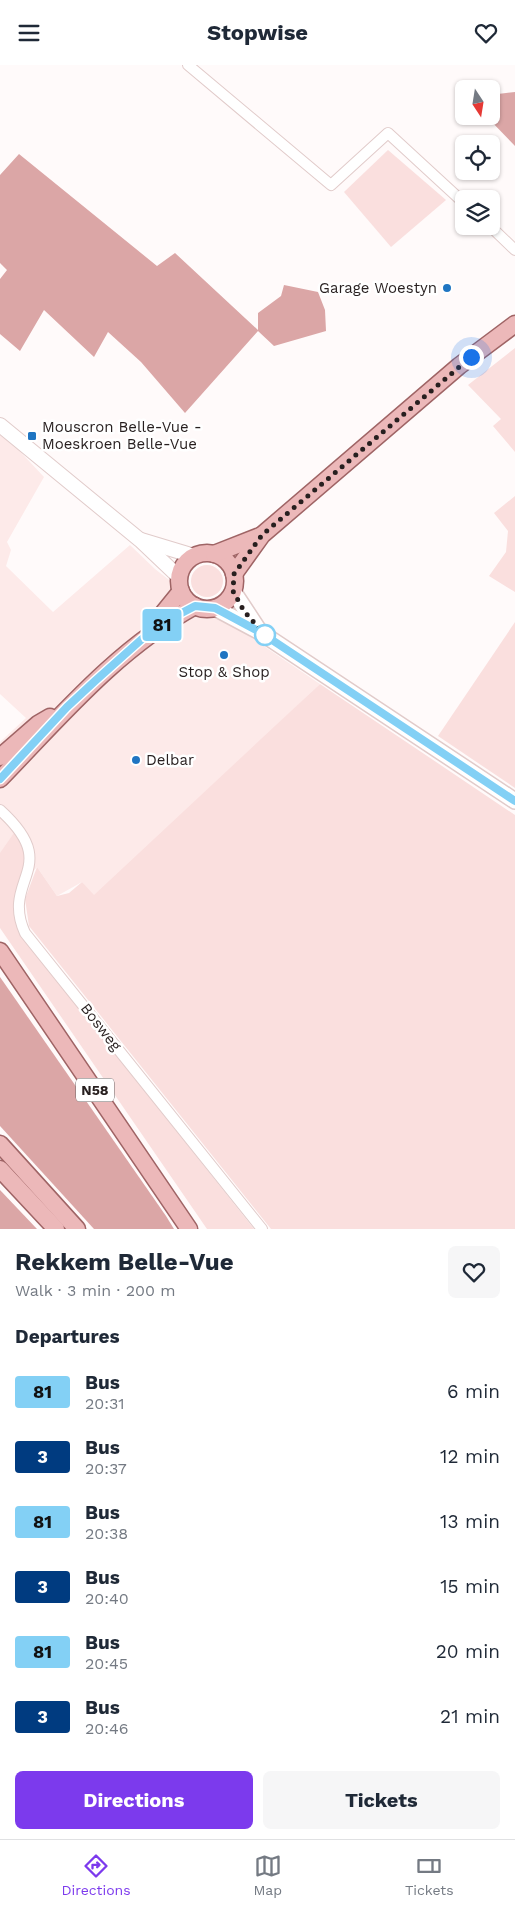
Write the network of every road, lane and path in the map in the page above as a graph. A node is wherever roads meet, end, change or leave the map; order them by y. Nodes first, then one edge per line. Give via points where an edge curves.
1 (188, 65) edge
2 (455, 195) edge
3 (500, 235) edge
4 (515, 249) edge
5 (515, 324) edge
6 (0, 425) edge
7 (262, 535) junction
8 (140, 540) junction
9 (214, 554) junction
10 (194, 556) junction
11 (234, 574) junction
12 (180, 584) junction
13 (233, 591) junction
14 (195, 606) junction
15 (215, 608) junction
16 (260, 632) junction
17 (142, 639) junction
18 (67, 707) junction
19 (0, 757) edge
20 (0, 779) edge
21 (515, 801) edge
22 (0, 810) edge
23 (0, 951) edge
24 (0, 1144) edge
25 (0, 1169) edge
26 (56, 1229) edge
27 (77, 1229) edge
28 (189, 1229) edge
29 (262, 1229) edge

1 - 2 street via 331,185 388,133
3 - 4 street
5 - 7 main road via 459,367
6 - 8 street
7 - 9 main road
7 - 11 main road
8 - 10 street
8 - 12 street
9 - 10 main road
9 - 11 main road via 227,562
10 - 12 main road via 182,570
11 - 13 main road
12 - 14 main road
12 - 17 main road
13 - 15 main road via 223,604
13 - 16 main road
14 - 15 main road
14 - 17 main road
15 - 16 main road
16 - 21 main road
17 - 18 main road
18 - 19 main road via 38,724
18 - 20 main road
22 - 29 street, Bosweg via 22,834 30,851 30,865 19,893 17,910 25,933
23 - 28 main road, N58
24 - 27 main road
25 - 26 main road

